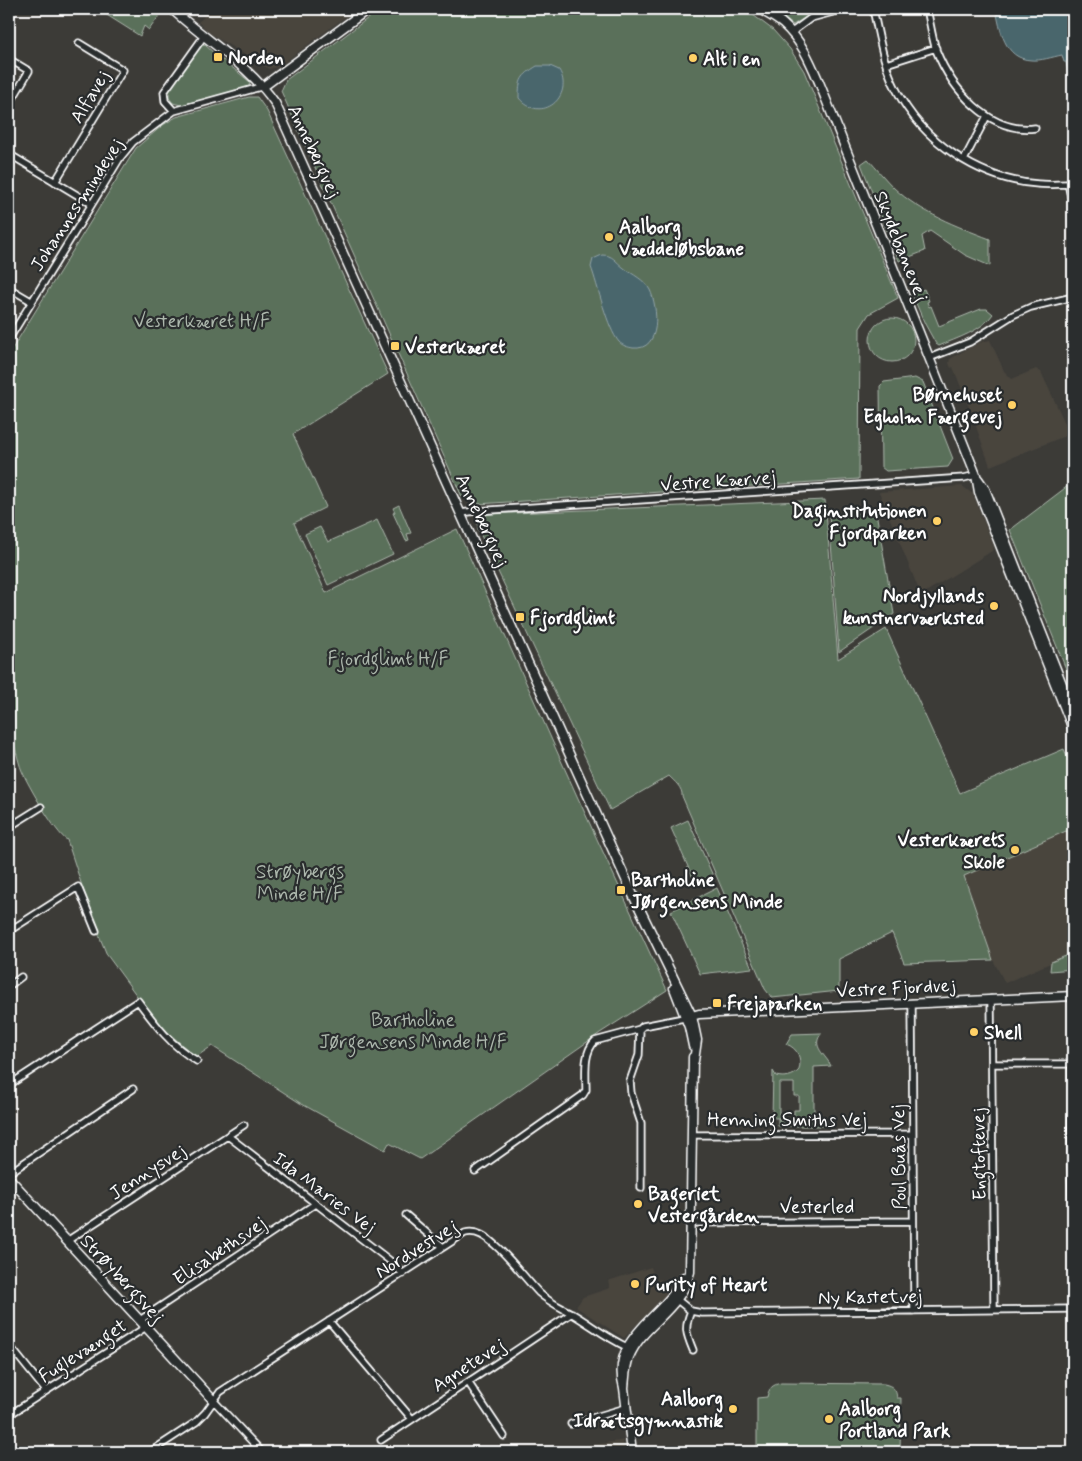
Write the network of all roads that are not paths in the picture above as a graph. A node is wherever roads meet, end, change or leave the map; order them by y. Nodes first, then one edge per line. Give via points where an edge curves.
1 (172, 9) edge
2 (368, 9) edge
3 (760, 9) edge
4 (844, 9) edge
5 (873, 9) edge
6 (927, 9) edge
7 (792, 32) junction
8 (204, 36) junction
9 (79, 44) dead end
10 (936, 48) junction
11 (9, 59) edge
12 (886, 64) junction
13 (264, 86) junction
14 (9, 105) edge
15 (174, 111) junction
16 (988, 116) junction
17 (1035, 128) dead end
18 (9, 154) edge
19 (964, 160) junction
20 (55, 182) junction
21 (92, 204) junction
22 (1073, 205) edge
23 (9, 288) edge
24 (1073, 297) edge
25 (32, 301) junction
26 (9, 339) edge
27 (929, 358) junction
28 (976, 475) junction
29 (462, 513) junction
30 (1073, 712) edge
31 (1073, 729) edge
32 (41, 807) dead end
33 (9, 827) edge
34 (9, 931) edge
35 (96, 931) dead end
36 (21, 977) dead end
37 (9, 986) edge
38 (1073, 996) edge
39 (991, 999) junction
40 (912, 1002) junction
41 (689, 1017) junction
42 (640, 1029) junction
43 (197, 1061) dead end
44 (992, 1064) junction
45 (1073, 1064) edge
46 (9, 1085) edge
47 (133, 1090) dead end
48 (1073, 1103) edge
49 (244, 1125) dead end
50 (912, 1134) junction
51 (692, 1135) junction
52 (228, 1136) junction
53 (1072, 1167) edge
54 (474, 1171) dead end
55 (9, 1173) edge
56 (9, 1178) edge
57 (641, 1188) dead end
58 (315, 1204) junction
59 (406, 1215) dead end
60 (913, 1221) junction
61 (691, 1223) junction
62 (1073, 1236) edge
63 (67, 1242) junction
64 (443, 1247) junction
65 (402, 1274) junction
66 (675, 1298) junction
67 (994, 1309) junction
68 (1073, 1310) edge
69 (691, 1311) junction
70 (914, 1311) junction
71 (572, 1313) junction
72 (140, 1320) junction
73 (329, 1321) junction
74 (146, 1327) junction
75 (9, 1345) edge
76 (627, 1347) junction
77 (693, 1350) dead end
78 (468, 1382) junction
79 (624, 1388) junction
80 (46, 1391) junction
81 (213, 1400) junction
82 (626, 1408) junction
83 (9, 1415) edge
84 (412, 1419) junction
85 (571, 1424) dead end
86 (504, 1436) dead end
87 (381, 1440) dead end
88 (150, 1452) edge
89 (262, 1452) edge
90 (632, 1452) edge

1 - 8 street, Annebergvej
2 - 13 street
3 - 7 street, Skydebanevej
4 - 7 street via 812,18
5 - 12 street
6 - 10 street
7 - 27 street, Skydebanevej via 805,50 819,82
8 - 13 street, Annebergvej
8 - 15 street via 164,92 165,101
9 - 20 street, Alfavej via 123,70
10 - 12 street
10 - 16 street via 945,70 957,87
11 - 14 street via 29,71
12 - 19 street via 908,110 943,146
13 - 15 street, Johannesmindevej
13 - 29 street, Annebergvej via 290,134
15 - 21 street, Johannesmindevej via 133,142
16 - 17 street via 1017,128
16 - 19 street
18 - 20 street
19 - 22 street via 974,167 1013,180 1068,184
20 - 21 street
21 - 25 street, Johannesmindevej
23 - 25 street
24 - 27 street via 1031,307 970,342
25 - 26 street, Johannesmindevej
27 - 28 street, Skydebanevej
28 - 29 street, Vestre Kærvej via 854,487
28 - 30 street, Skydebanevej via 985,489
28 - 31 street, Skydebanevej via 979,492
29 - 41 street, Annebergvej via 668,969 679,1004
32 - 33 street
34 - 35 street via 78,887
36 - 37 street
38 - 39 street, Vestre Fjordvej
39 - 40 street, Vestre Fjordvej
39 - 44 street, Engtoftevej
40 - 41 street, Vestre Fjordvej
40 - 50 street, Poul Buås Vej
41 - 42 street
41 - 51 street, Annebergvej via 694,1061
42 - 54 street via 595,1041 587,1054 586,1090 583,1095
42 - 57 street via 639,1055 630,1082 641,1124
43 - 46 street via 172,1043 138,1001
44 - 45 street
44 - 67 street, Engtoftevej
45 - 48 street
47 - 55 street
48 - 53 street
49 - 52 street, Jennysvej
50 - 51 street, Henning Smiths Vej
50 - 60 street, Poul Buås Vej
51 - 61 street, Annebergvej
52 - 58 street, Ida Maries Vej
52 - 63 street, Jennysvej
53 - 62 street
56 - 63 street, Strøybergsvej
58 - 65 street, Ida Maries Vej via 389,1260
58 - 72 street, Elisabethsvej
59 - 64 street
60 - 61 street, Vesterled
60 - 70 street, Poul Buås Vej
61 - 66 street, Annebergvej via 688,1279 683,1292
63 - 72 street, Strøybergsvej
64 - 65 street, Nordvestvej
64 - 71 street, Nordvestvej via 465,1233 479,1233 495,1244 550,1302
65 - 73 street, Nordvestvej
66 - 69 street
66 - 76 street, Annebergvej via 635,1335
66 - 79 street, Annebergvej via 636,1345 629,1358
67 - 68 street, Ny Kastetvej
67 - 70 street, Ny Kastetvej
69 - 70 street, Ny Kastetvej
69 - 77 street via 686,1333
71 - 76 street, Nordvestvej via 614,1342
71 - 78 street, Agnetevej
72 - 74 street, Strøybergsvej
73 - 81 street, Nordvestvej via 220,1392
73 - 84 street
74 - 80 street, Fuglevænget
74 - 81 street, Strøybergsvej
75 - 80 street
76 - 79 street, Annebergvej via 621,1366
78 - 84 street, Agnetevej
78 - 86 street
79 - 82 street, Annebergvej
80 - 83 street, Fuglevænget
81 - 88 street, Nordvestvej via 196,1422
81 - 89 street
82 - 85 street
82 - 90 street, Annebergvej
84 - 87 street, Agnetevej

